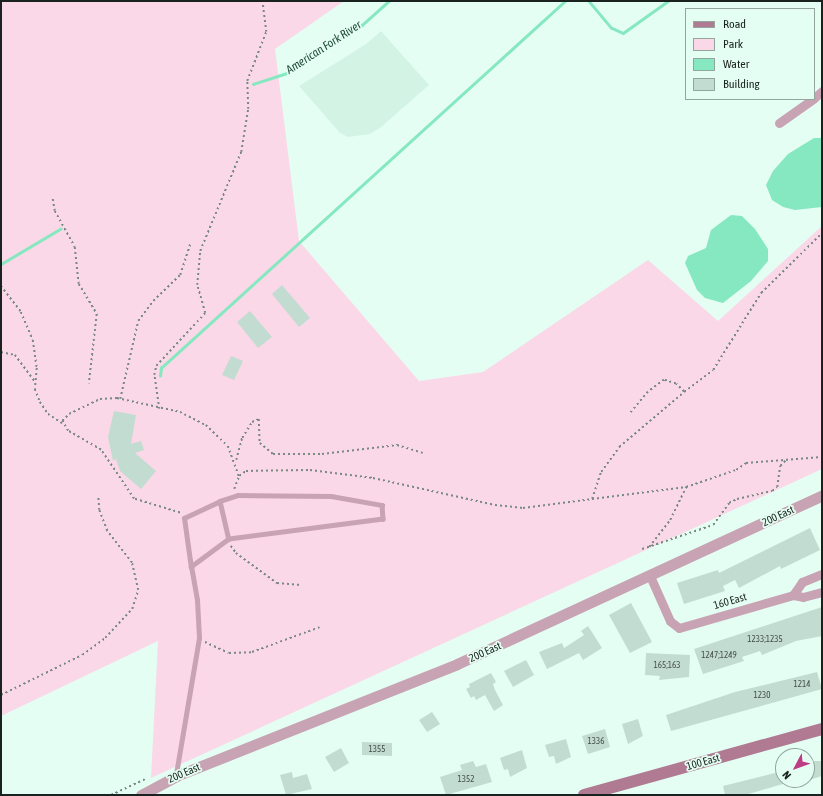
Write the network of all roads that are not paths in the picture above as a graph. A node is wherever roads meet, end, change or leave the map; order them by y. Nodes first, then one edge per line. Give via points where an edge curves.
1 (810, 100) edge
2 (779, 122) dead end
3 (822, 495) edge
4 (220, 501) junction
5 (229, 539) junction
6 (191, 567) junction
7 (822, 574) edge
8 (650, 576) junction
9 (822, 592) edge
10 (793, 595) junction
11 (822, 729) edge
12 (176, 776) junction
13 (617, 790) edge
14 (141, 795) edge
15 (584, 795) edge

1 - 2 street
3 - 8 street, 200 East
4 - 5 lane
4 - 5 lane via 238,495 331,496 382,505 383,519
4 - 6 lane via 184,518
5 - 6 lane
6 - 12 lane via 197,600 199,638
7 - 10 street via 802,582
8 - 10 street, 160 East via 674,626 691,625
8 - 12 street, 200 East via 457,664
9 - 10 street, 160 East via 803,597
11 - 13 main road, 100 East
12 - 14 street, 200 East
13 - 15 main road, 100 East

